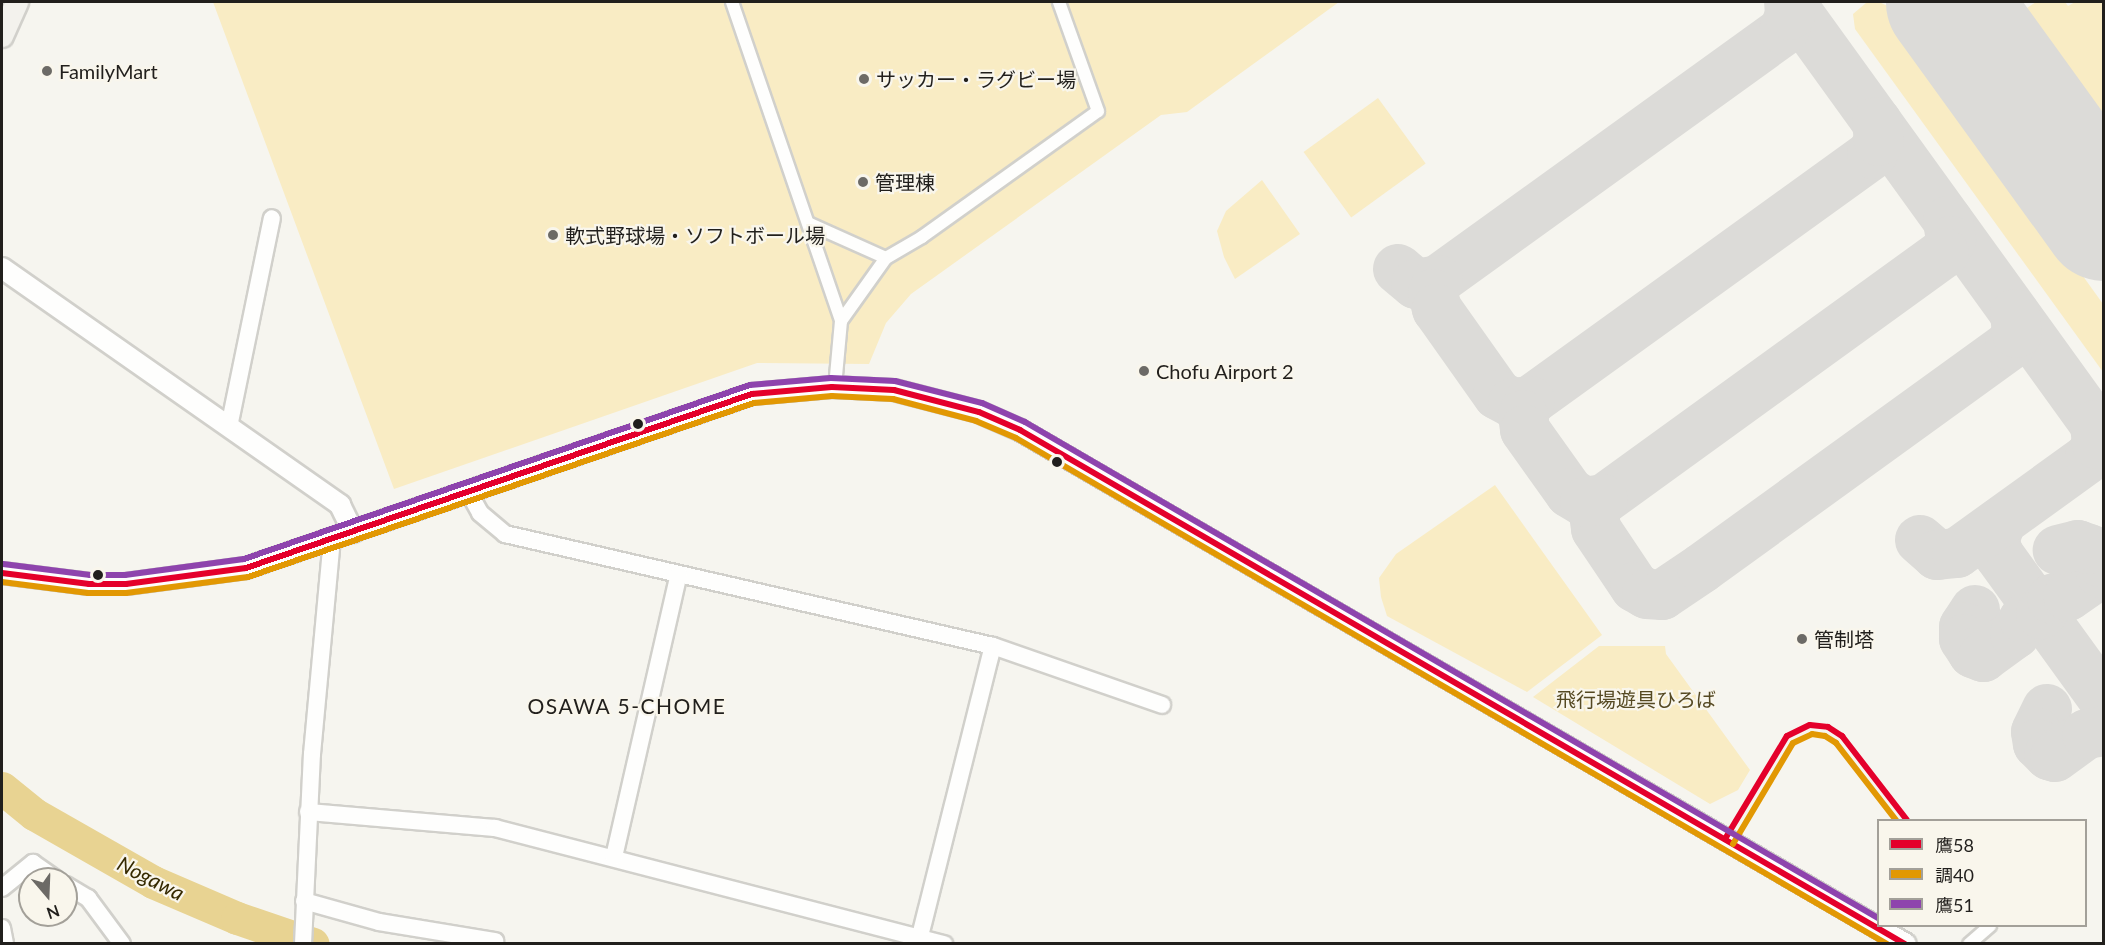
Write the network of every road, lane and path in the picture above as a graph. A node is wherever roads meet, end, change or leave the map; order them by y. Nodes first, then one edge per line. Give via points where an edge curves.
1 (16, 2) edge
2 (732, 2) edge
3 (1059, 2) edge
4 (2, 36) edge
5 (273, 218) dead end
6 (810, 224) junction
7 (886, 258) junction
8 (2, 268) edge
9 (841, 321) junction
10 (835, 387) junction
11 (230, 427) junction
12 (468, 491) junction
13 (353, 532) junction
14 (332, 540) junction
15 (2, 573) edge
16 (679, 574) junction
17 (993, 646) junction
18 (1162, 705) dead end
19 (308, 812) junction
20 (614, 857) junction
21 (18, 875) edge
22 (2, 888) edge
23 (78, 892) edge
24 (304, 902) junction
25 (1989, 927) edge
26 (2, 928) edge
27 (919, 940) edge
28 (495, 941) dead end
29 (5, 944) edge
30 (122, 944) edge
31 (303, 944) edge
32 (944, 944) edge
33 (1906, 944) edge
34 (1969, 944) edge

1 - 4 main road
2 - 6 street
3 - 7 street via 1098,111 922,237
5 - 11 street
6 - 7 street
6 - 9 street
7 - 9 street
8 - 11 street
9 - 10 street
10 - 12 street via 753,394
10 - 33 street via 894,390 938,399 1020,430
11 - 13 street via 340,505
12 - 13 street
12 - 16 street via 480,513 505,534
13 - 14 street
14 - 15 street via 246,568 126,584 79,583
14 - 19 street
16 - 17 street
16 - 20 street
17 - 18 street
17 - 27 street
19 - 20 street via 495,828
19 - 24 street
20 - 27 street
21 - 22 street
23 - 30 street via 88,898
24 - 28 street via 379,922
24 - 31 street
25 - 34 street
26 - 29 street
27 - 32 street

